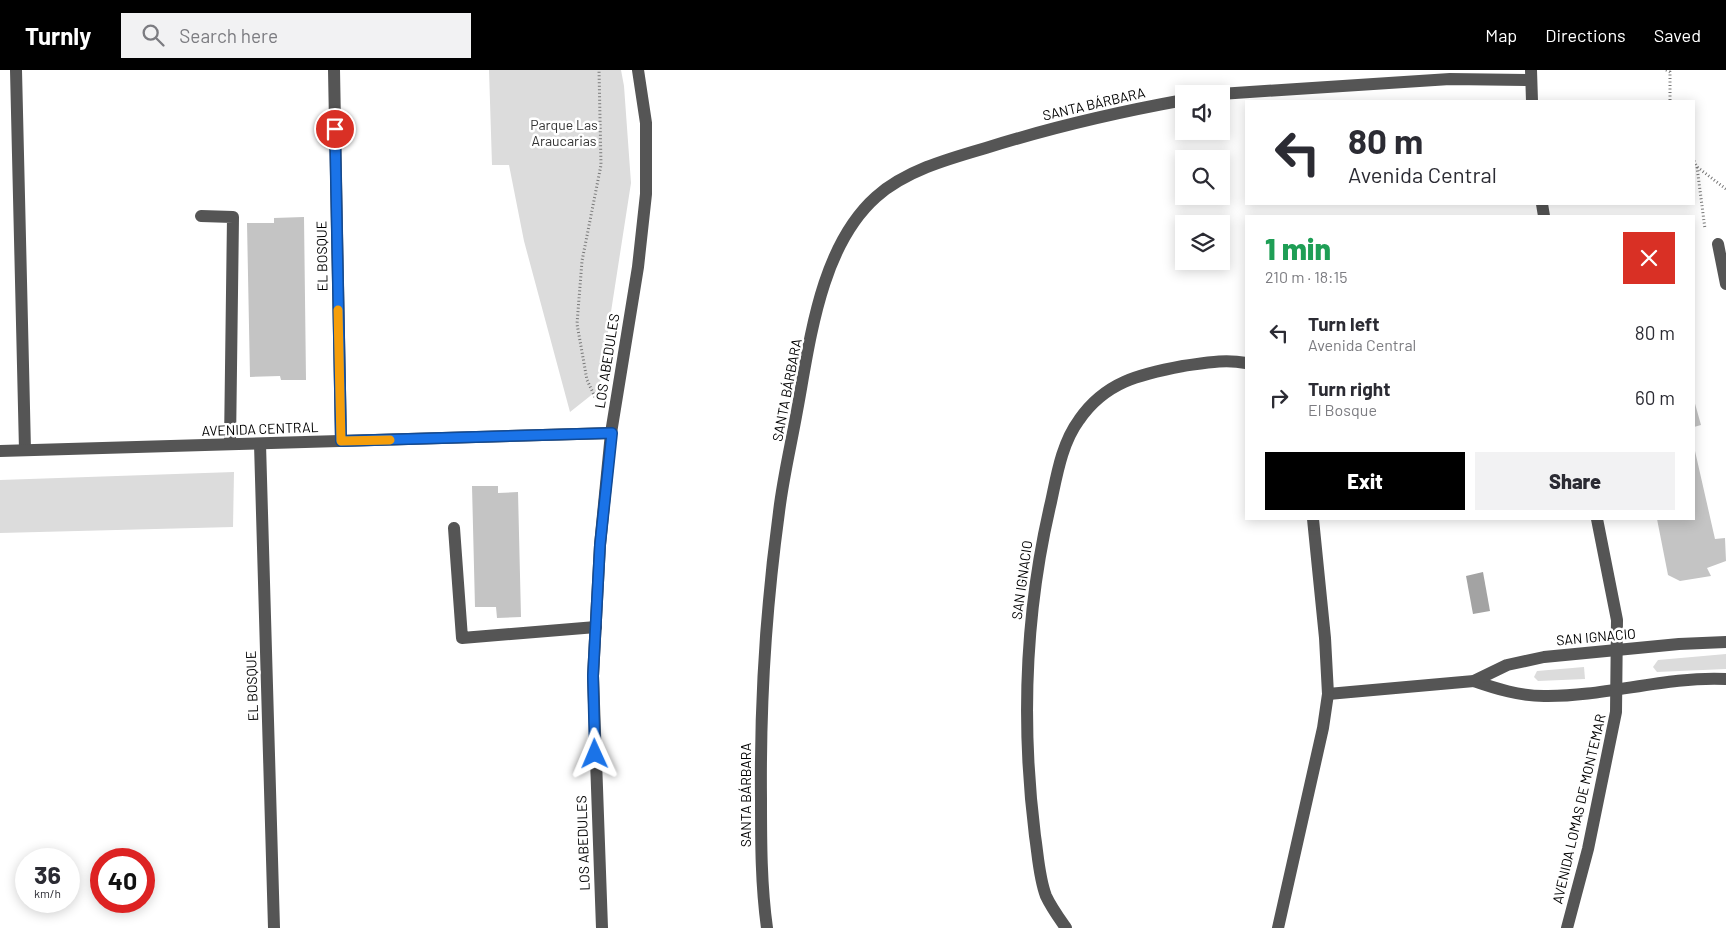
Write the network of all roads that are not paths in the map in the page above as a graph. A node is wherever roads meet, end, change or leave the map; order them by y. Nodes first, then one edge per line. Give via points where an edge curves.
1 (16, 70) edge
2 (334, 70) edge
3 (638, 70) edge
4 (1531, 75) edge
5 (1230, 93) edge
6 (1532, 100) edge
7 (1175, 102) edge
8 (201, 216) dead end
9 (1718, 244) road end
10 (1726, 284) edge
11 (1245, 363) edge
12 (612, 433) junction
13 (341, 441) junction
14 (230, 444) junction
15 (260, 444) junction
16 (26, 450) junction
17 (0, 451) edge
18 (1313, 520) edge
19 (1598, 520) edge
20 (454, 528) dead end
21 (596, 627) junction
22 (1726, 642) edge
23 (1616, 650) junction
24 (1726, 679) edge
25 (1474, 681) junction
26 (1616, 690) junction
27 (1328, 694) junction
28 (274, 928) edge
29 (602, 928) edge
30 (767, 928) edge
31 (1066, 928) edge
32 (1278, 928) edge
33 (1567, 928) edge

1 - 16 street
2 - 13 street, EL BOSQUE
3 - 12 street, LOS ABEDULES via 646,123 646,194
4 - 5 street
4 - 6 street
7 - 30 street, SANTA BÁRBARA via 1074,123 954,157 892,184 858,215 845,234 826,277 808,354 779,510 770,588 760,746 761,856
8 - 14 street via 233,217
9 - 10 street
11 - 31 street, SAN IGNACIO via 1215,360 1130,378 1093,402 1067,439 1037,572 1027,663 1028,766 1037,849 1046,894
12 - 13 street, AVENIDA CENTRAL
12 - 21 street, LOS ABEDULES via 600,545
13 - 15 street, AVENIDA CENTRAL
14 - 15 street, AVENIDA CENTRAL
14 - 16 street, AVENIDA CENTRAL
15 - 28 street, EL BOSQUE
16 - 17 street, AVENIDA CENTRAL
18 - 27 street
19 - 23 street, AVENIDA LOMAS DE MONTEMAR via 1617,620
20 - 21 street via 462,638
21 - 29 street, LOS ABEDULES via 593,676
22 - 23 street, SAN IGNACIO
23 - 25 street, SAN IGNACIO via 1544,657 1507,665
23 - 26 street, AVENIDA LOMAS DE MONTEMAR
24 - 26 street, SAN IGNACIO via 1681,680
25 - 26 street, SAN IGNACIO via 1506,692 1544,696
25 - 27 street, SAN IGNACIO
26 - 33 street, AVENIDA LOMAS DE MONTEMAR via 1616,712 1592,830
27 - 32 street

